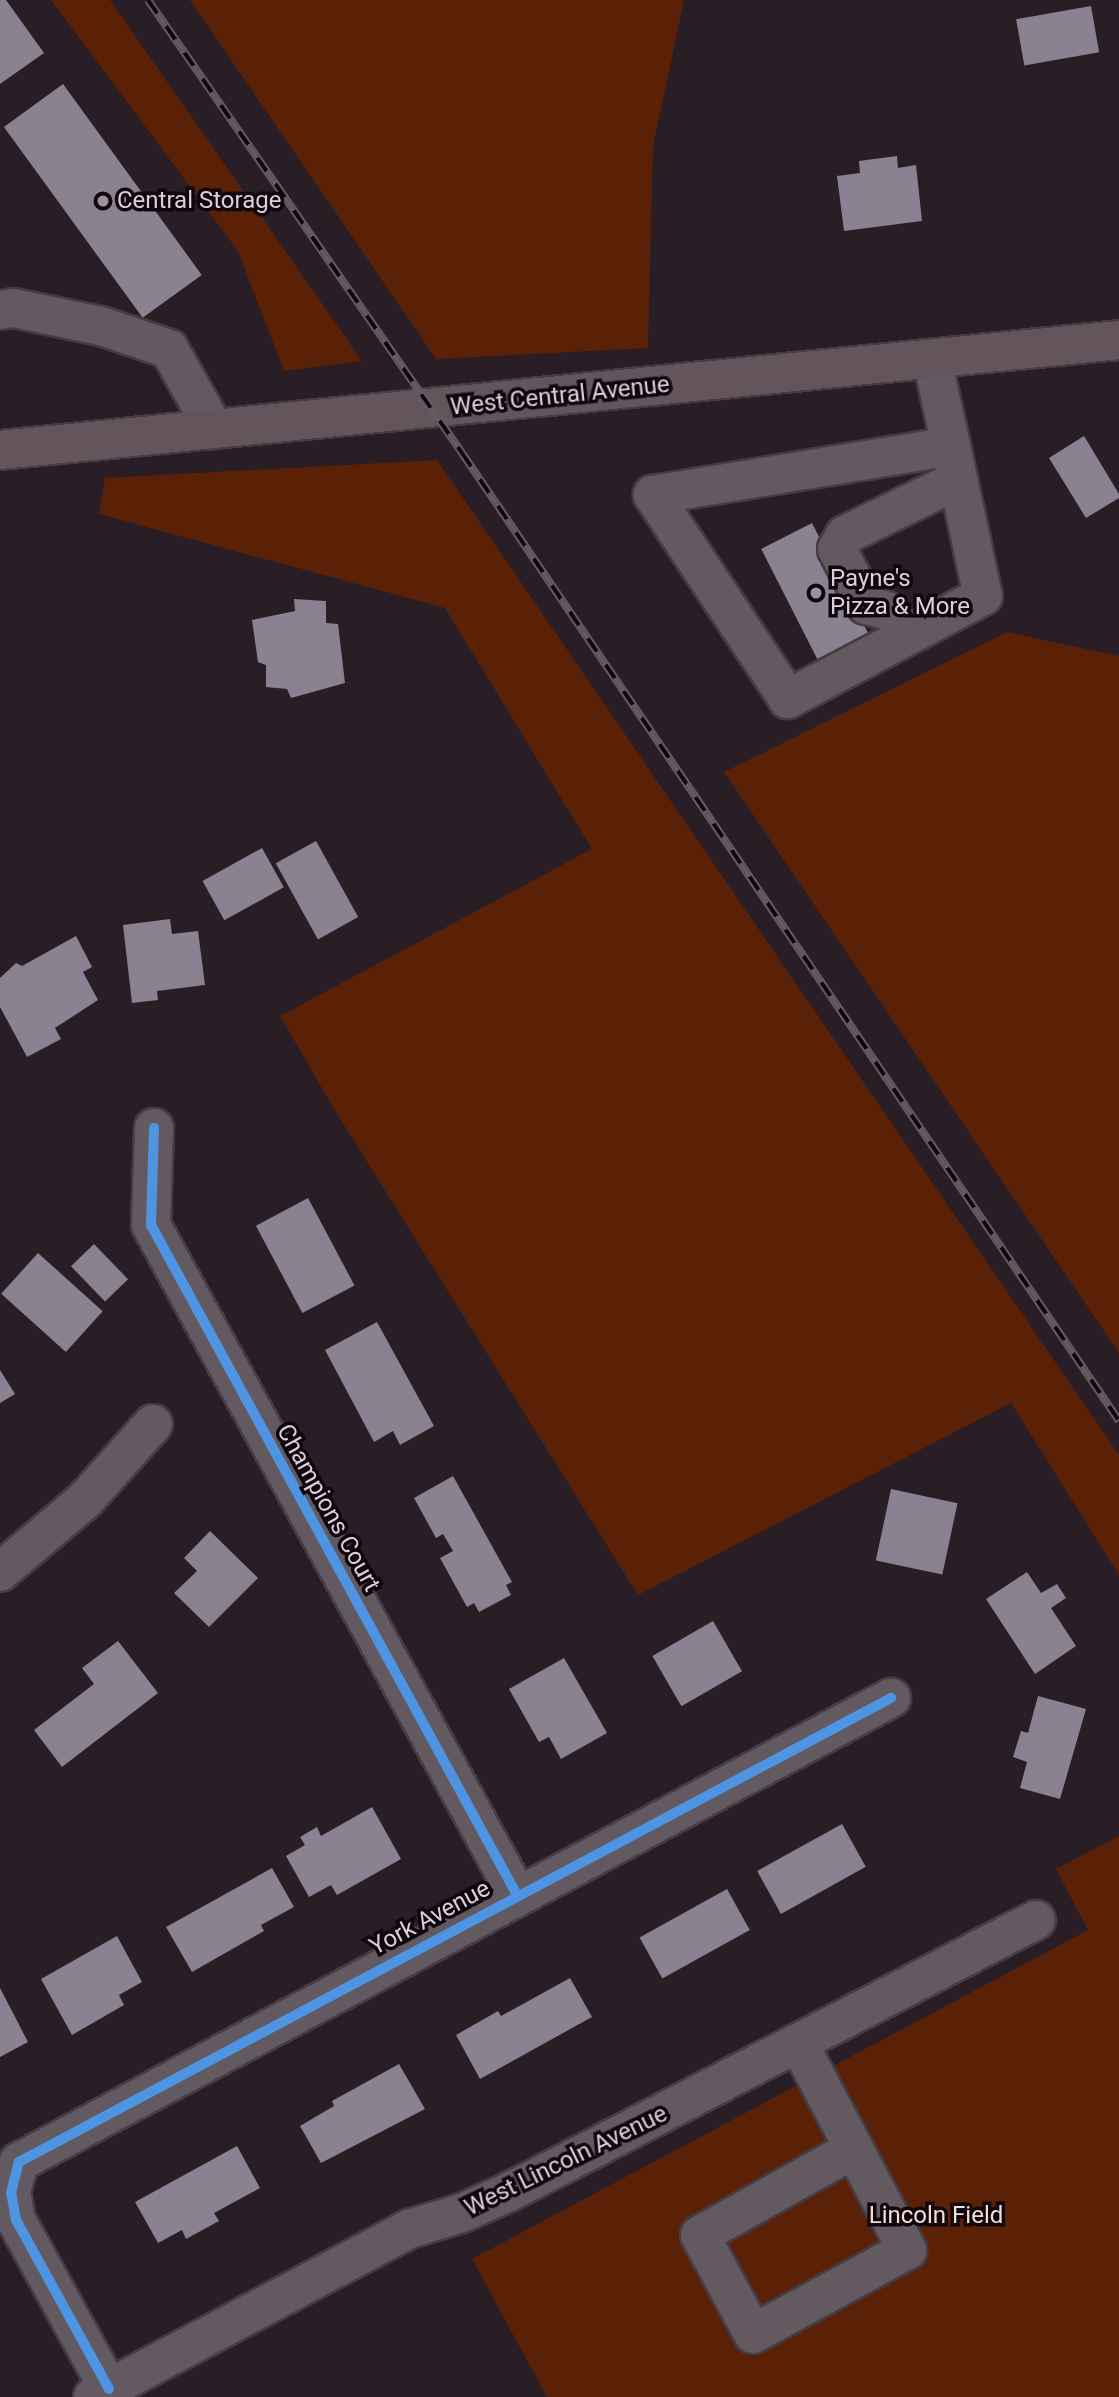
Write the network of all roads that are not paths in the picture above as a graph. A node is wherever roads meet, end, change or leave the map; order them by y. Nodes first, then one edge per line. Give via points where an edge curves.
1 (0, 310) edge
2 (1119, 340) edge
3 (932, 359) junction
4 (214, 429) junction
5 (0, 450) edge
6 (955, 463) junction
7 (893, 625) junction
8 (154, 1128) dead end
9 (153, 1424) dead end
10 (0, 1572) edge
11 (891, 1698) dead end
12 (517, 1895) junction
13 (1036, 1920) dead end
14 (799, 2044) junction
15 (854, 2149) junction
16 (6, 2193) edge
17 (101, 2393) edge

1 - 4 street via 14,308 101,326 169,349
2 - 3 main road, West Central Avenue
3 - 4 main road, West Central Avenue
3 - 6 street
4 - 5 main road, West Central Avenue
6 - 7 street via 984,596
6 - 7 street via 845,535 837,548 866,605
6 - 7 street via 653,495 788,699
8 - 12 street, Champions Court via 151,1224
9 - 10 street via 85,1500
11 - 12 street, York Avenue
12 - 16 street, York Avenue via 28,2154
13 - 14 street, West Lincoln Avenue
14 - 15 street
14 - 17 street, West Lincoln Avenue via 509,2192 463,2213 409,2229
15 - 15 street via 907,2250 753,2334 700,2235
16 - 17 street, York Avenue

